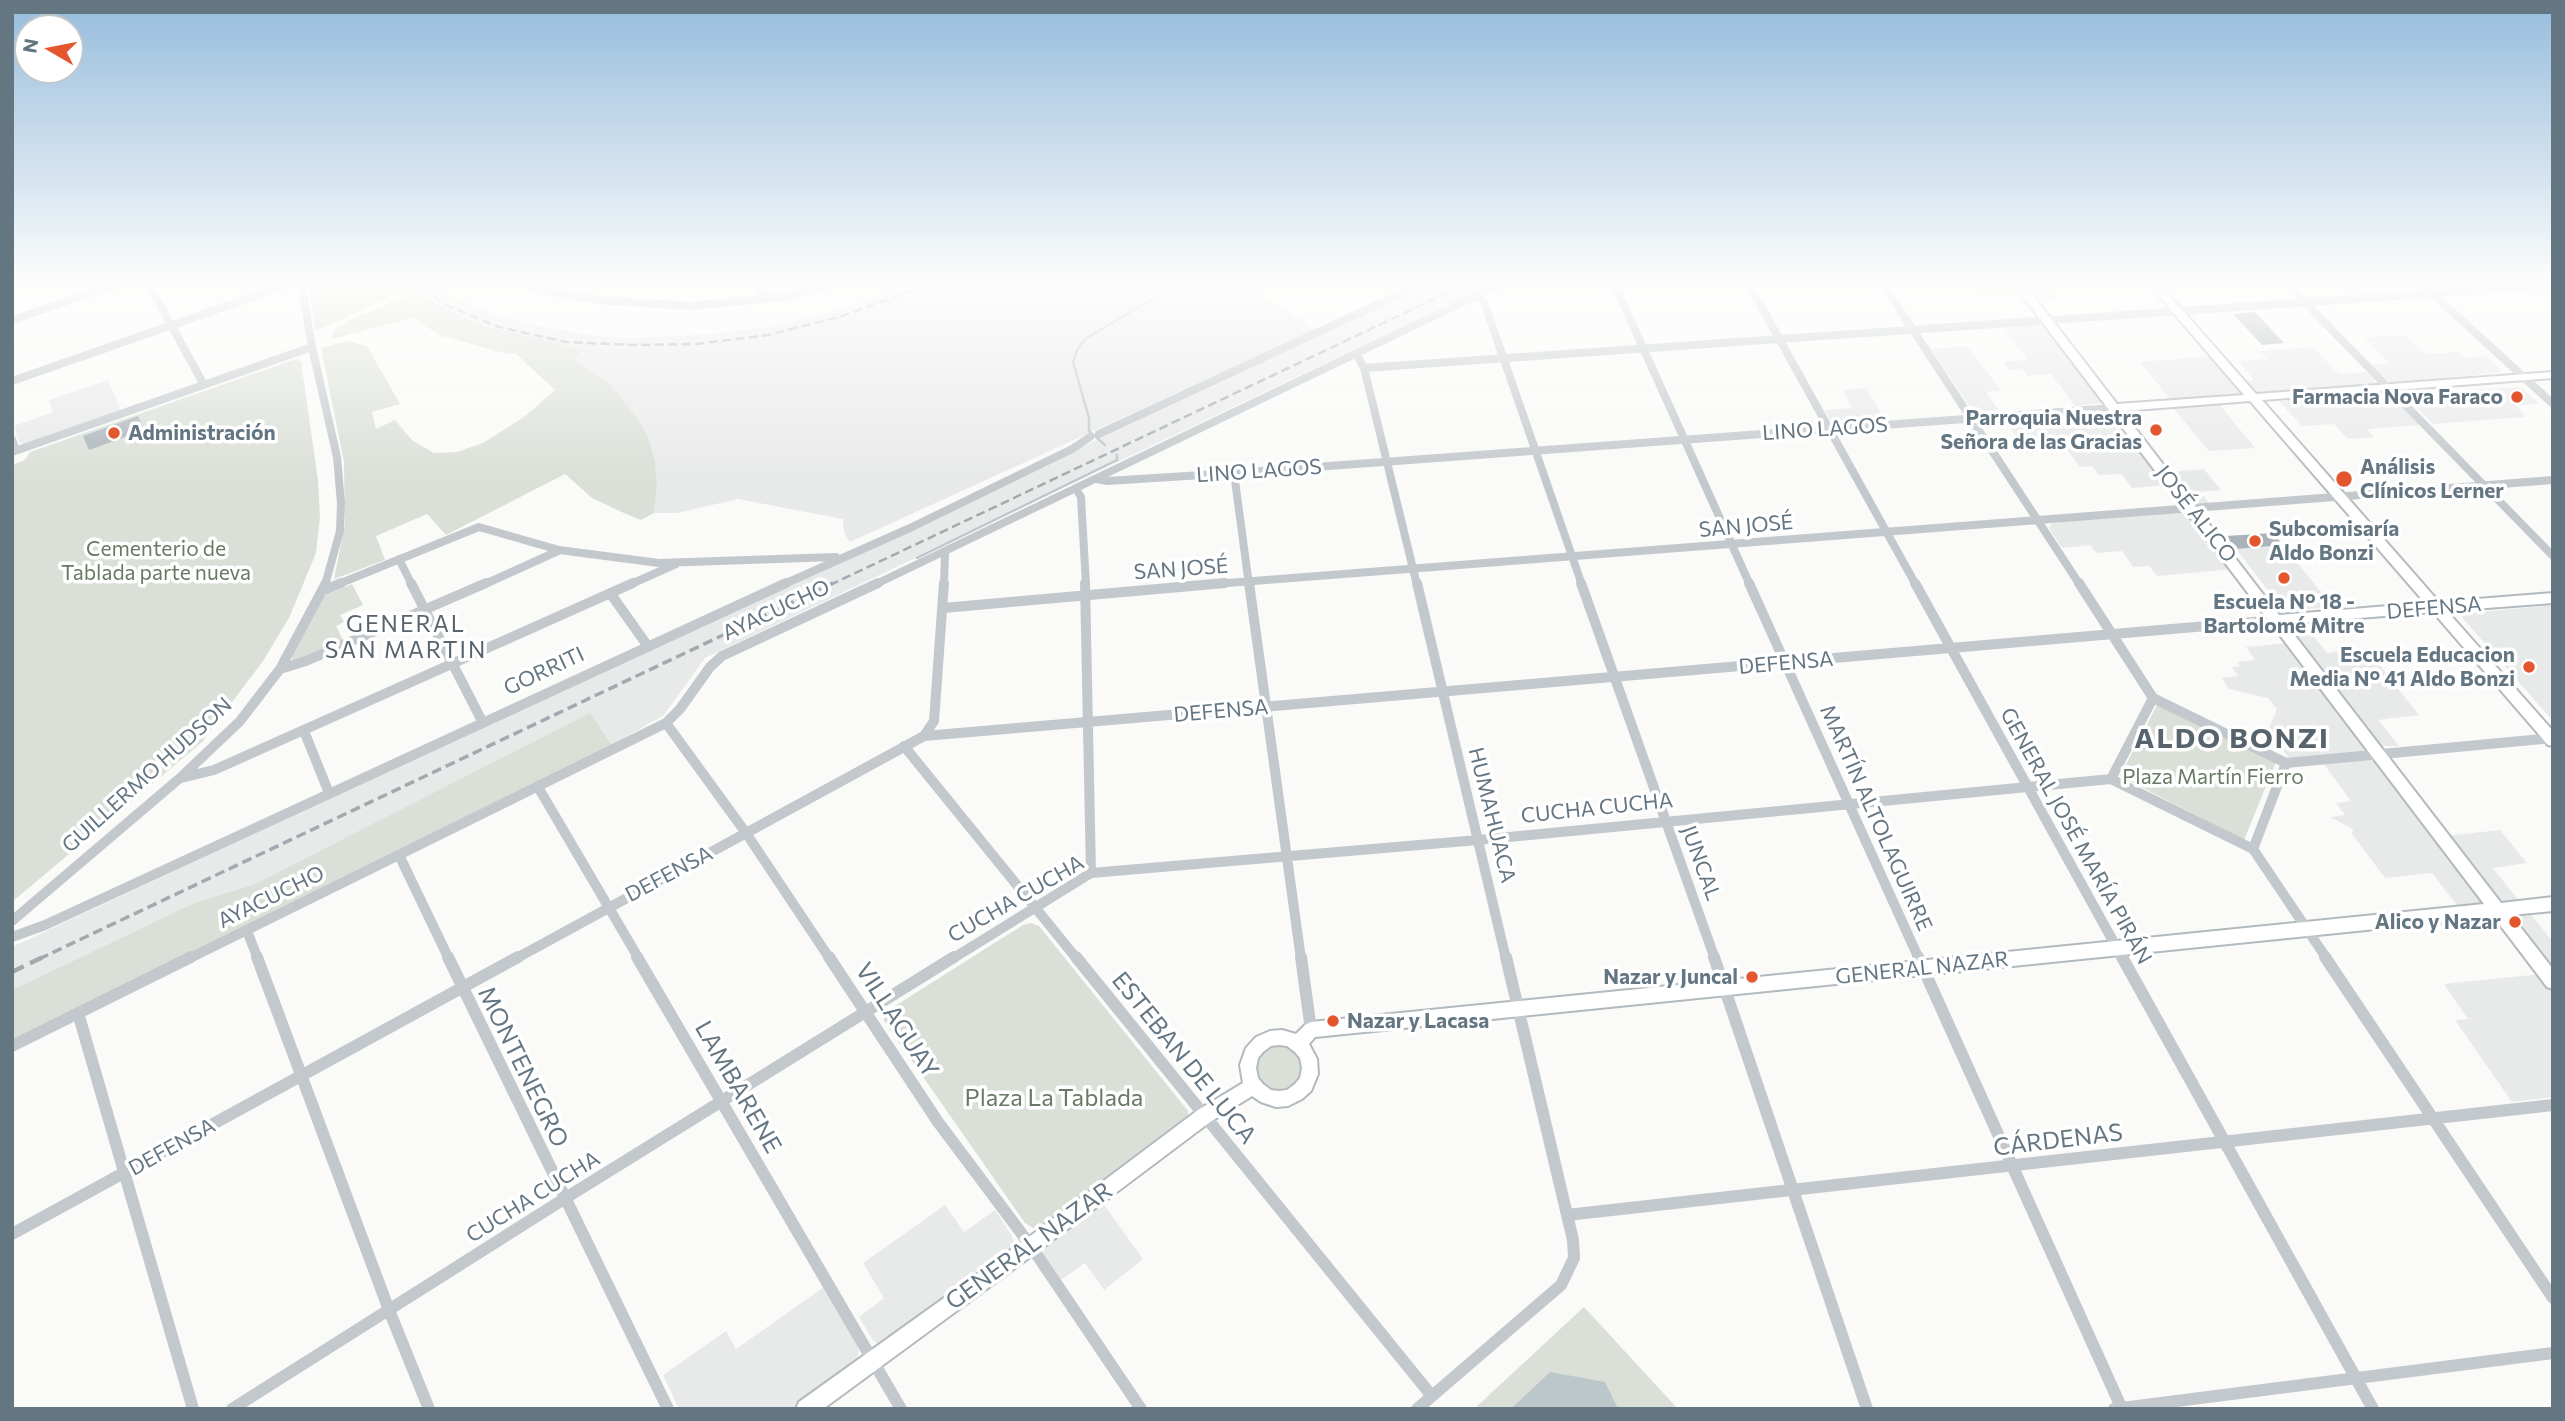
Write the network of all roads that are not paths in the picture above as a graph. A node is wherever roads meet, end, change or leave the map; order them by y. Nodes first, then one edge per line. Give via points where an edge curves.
1 (109, 347) edge
2 (185, 347) edge
3 (312, 347) joint
4 (1285, 347) edge
5 (1373, 347) edge
6 (1500, 347) edge
7 (1638, 347) edge
8 (1642, 347) edge
9 (1785, 347) edge
10 (1925, 347) edge
11 (2067, 347) edge
12 (2210, 347) edge
13 (2349, 347) edge
14 (2491, 347) edge
15 (1357, 355) junction
16 (1504, 358) junction
17 (1364, 368) junction
18 (2553, 375) edge
19 (2524, 377) junction
20 (12, 381) edge
21 (204, 385) junction
22 (2389, 388) junction
23 (2254, 398) junction
24 (2553, 404) edge
25 (2114, 408) junction
26 (1974, 419) junction
27 (1830, 429) junction
28 (12, 439) edge
29 (1683, 439) junction
30 (1537, 450) junction
31 (14, 451) edge
32 (1388, 461) junction
33 (1234, 473) junction
34 (1097, 479) junction
35 (2553, 480) edge
36 (2485, 486) junction
37 (1076, 489) junction
38 (2340, 496) junction
39 (2191, 508) junction
40 (2038, 520) junction
41 (1887, 533) junction
42 (1732, 545) junction
43 (559, 550) junction
44 (945, 552) junction
45 (2553, 556) edge
46 (844, 557) junction
47 (1572, 557) junction
48 (400, 559) junction
49 (676, 564) junction
50 (1413, 569) junction
51 (1250, 581) junction
52 (324, 590) junction
53 (610, 593) junction
54 (1086, 594) junction
55 (2553, 598) edge
56 (943, 608) junction
57 (2435, 608) junction
58 (427, 610) junction
59 (2277, 620) junction
60 (2113, 635) junction
61 (647, 645) junction
62 (1951, 650) junction
63 (454, 663) junction
64 (1784, 663) junction
65 (280, 669) junction
66 (1615, 678) junction
67 (1443, 693) junction
68 (2153, 698) junction
69 (1266, 707) junction
70 (482, 721) junction
71 (1088, 722) junction
72 (666, 723) junction
73 (304, 731) junction
74 (924, 736) junction
75 (2552, 739) edge
76 (904, 746) junction
77 (2378, 754) junction
78 (2286, 763) junction
79 (180, 778) junction
80 (2112, 779) junction
81 (2027, 786) junction
82 (538, 787) junction
83 (329, 793) junction
84 (1848, 803) junction
85 (1665, 820) junction
86 (746, 833) junction
87 (1478, 840) junction
88 (2253, 849) junction
89 (399, 855) junction
90 (1286, 856) junction
91 (1091, 873) junction
92 (2553, 904) edge
93 (608, 907) junction
94 (1035, 907) junction
95 (2497, 910) junction
96 (12, 921) edge
97 (247, 930) junction
98 (2306, 930) junction
99 (12, 937) edge
100 (2116, 949) junction
101 (1923, 968) junction
102 (2553, 982) edge
103 (462, 988) junction
104 (1725, 988) junction
105 (1518, 1008) junction
106 (866, 1011) junction
107 (78, 1013) junction
108 (1311, 1030) junction
109 (1298, 1044) junction
110 (12, 1046) edge
111 (301, 1075) junction
112 (1253, 1086) junction
113 (723, 1102) junction
114 (2553, 1105) edge
115 (1204, 1116) junction
116 (2433, 1118) junction
117 (2224, 1141) junction
118 (2012, 1167) junction
119 (123, 1174) junction
120 (1794, 1191) junction
121 (564, 1199) junction
122 (1567, 1215) junction
123 (12, 1234) edge
124 (1031, 1246) junction
125 (2553, 1297) edge
126 (389, 1310) junction
127 (2553, 1353) edge
128 (872, 1360) junction
129 (2356, 1377) junction
130 (1431, 1395) junction
131 (2122, 1408) edge
132 (193, 1409) edge
133 (232, 1409) edge
134 (429, 1409) edge
135 (668, 1409) edge
136 (806, 1409) edge
137 (901, 1409) edge
138 (1141, 1409) edge
139 (1416, 1409) edge
140 (1867, 1409) edge
141 (2114, 1409) edge
142 (2373, 1409) edge

1 - 20 street
2 - 21 street
3 - 21 street
3 - 52 street, GUILLERMO HUDSON via 337,457 341,503 340,531
4 - 46 street, GORRITI
5 - 15 street, AYACUCHO
6 - 16 street, JUNCAL
7 - 16 street
8 - 29 street, MARTÍN ALTOLAGUIRRE
9 - 27 street, GENERAL JOSÉ MARÍA PIRÁN
10 - 26 street
11 - 25 street, JOSÉ ALICO
12 - 23 street
13 - 22 street
14 - 19 street
15 - 17 street, HUMAHUACA
15 - 34 street, AYACUCHO
16 - 17 street
16 - 30 street, JUNCAL
17 - 32 street, HUMAHUACA
18 - 19 street, LINO LAGOS
19 - 22 street, LINO LAGOS
19 - 24 street
21 - 31 street
22 - 23 street, LINO LAGOS
22 - 36 street
23 - 25 street, LINO LAGOS
23 - 38 street
25 - 26 street, LINO LAGOS
25 - 39 street, JOSÉ ALICO
26 - 27 street, LINO LAGOS
26 - 40 street
27 - 29 street, LINO LAGOS
27 - 41 street, GENERAL JOSÉ MARÍA PIRÁN
28 - 31 street
29 - 30 street, LINO LAGOS
29 - 42 street, MARTÍN ALTOLAGUIRRE
30 - 32 street, LINO LAGOS
30 - 47 street, JUNCAL
32 - 33 street, LINO LAGOS
32 - 50 street, HUMAHUACA
33 - 34 street, LINO LAGOS
33 - 51 street
34 - 37 street, AYACUCHO
35 - 36 street, SAN JOSÉ
36 - 38 street, SAN JOSÉ
36 - 45 street
37 - 44 street, AYACUCHO
37 - 54 street via 1081,497
38 - 39 street, SAN JOSÉ
38 - 57 street
39 - 40 street, SAN JOSÉ
39 - 59 street, JOSÉ ALICO
40 - 41 street, SAN JOSÉ
40 - 60 street
41 - 42 street, SAN JOSÉ
41 - 62 street, GENERAL JOSÉ MARÍA PIRÁN
42 - 47 street, SAN JOSÉ
42 - 64 street, MARTÍN ALTOLAGUIRRE
43 - 48 street via 474,528
43 - 49 street
43 - 58 street
44 - 56 street
44 - 72 street, AYACUCHO via 722,656
46 - 49 street
46 - 61 street, GORRITI
47 - 50 street, SAN JOSÉ
47 - 66 street, JUNCAL
48 - 52 street
48 - 58 street
49 - 53 street
50 - 51 street, SAN JOSÉ
50 - 67 street, HUMAHUACA
51 - 54 street, SAN JOSÉ
51 - 69 street
52 - 65 street, GUILLERMO HUDSON
53 - 61 street
53 - 63 street
54 - 56 street, SAN JOSÉ
54 - 71 street
55 - 57 street, DEFENSA
56 - 74 street via 934,721
57 - 59 street, DEFENSA
57 - 75 street
58 - 63 street
58 - 65 street
59 - 60 street, DEFENSA
59 - 77 street, JOSÉ ALICO
60 - 62 street, DEFENSA
60 - 68 street
61 - 70 street, GORRITI
62 - 64 street, DEFENSA
62 - 81 street, GENERAL JOSÉ MARÍA PIRÁN
63 - 70 street
63 - 73 street
64 - 66 street, DEFENSA
64 - 84 street, MARTÍN ALTOLAGUIRRE
65 - 79 street, GUILLERMO HUDSON via 240,721
66 - 67 street, DEFENSA
66 - 85 street, JUNCAL
67 - 69 street, DEFENSA
67 - 87 street, HUMAHUACA
68 - 78 street
68 - 80 street
69 - 71 street, DEFENSA
69 - 90 street
70 - 83 street, GORRITI
71 - 74 street, DEFENSA
71 - 91 street
72 - 82 street, AYACUCHO
72 - 86 street, VILLAGUAY
73 - 79 street via 214,770
73 - 83 street
74 - 76 street, DEFENSA
75 - 77 street
76 - 86 street, DEFENSA
76 - 94 street, ESTEBAN DE LUCA
77 - 78 street
77 - 95 street, JOSÉ ALICO
78 - 88 street
79 - 96 street, GUILLERMO HUDSON
80 - 81 street, CUCHA CUCHA
80 - 88 street
81 - 84 street, CUCHA CUCHA
81 - 100 street, GENERAL JOSÉ MARÍA PIRÁN
82 - 89 street, AYACUCHO
82 - 93 street, LAMBARENE
83 - 99 street, GORRITI
84 - 85 street, CUCHA CUCHA
84 - 101 street, MARTÍN ALTOLAGUIRRE
85 - 87 street, CUCHA CUCHA
85 - 104 street, JUNCAL
86 - 93 street, DEFENSA
86 - 106 street, VILLAGUAY
87 - 90 street, CUCHA CUCHA
87 - 105 street, HUMAHUACA
88 - 98 street
89 - 97 street, AYACUCHO
89 - 103 street, MONTENEGRO
90 - 91 street, CUCHA CUCHA
90 - 108 street
91 - 94 street, CUCHA CUCHA
92 - 95 street, GENERAL NAZAR
93 - 103 street, DEFENSA
93 - 113 street, LAMBARENE
94 - 106 street, CUCHA CUCHA
94 - 115 street, ESTEBAN DE LUCA
95 - 98 street, GENERAL NAZAR
95 - 102 street, JOSÉ ALICO
97 - 107 street, AYACUCHO
97 - 111 street
98 - 100 street, GENERAL NAZAR
98 - 116 street
100 - 101 street, GENERAL NAZAR
100 - 117 street, GENERAL JOSÉ MARÍA PIRÁN
101 - 104 street, GENERAL NAZAR
101 - 118 street, MARTÍN ALTOLAGUIRRE
103 - 111 street, DEFENSA
103 - 121 street, MONTENEGRO
104 - 105 street, GENERAL NAZAR
104 - 120 street, JUNCAL
105 - 108 street, GENERAL NAZAR
105 - 122 street, HUMAHUACA
106 - 113 street, CUCHA CUCHA
106 - 124 street, VILLAGUAY via 938,1122
107 - 110 street, AYACUCHO
107 - 119 street
108 - 109 street
109 - 112 street via 1277,1038 1258,1046 1248,1064
109 - 112 street via 1312,1068 1298,1093 1278,1099
111 - 119 street, DEFENSA
111 - 126 street
112 - 115 street, GENERAL NAZAR
113 - 121 street, CUCHA CUCHA
113 - 128 street, LAMBARENE
114 - 116 street, CÁRDENAS
115 - 124 street, GENERAL NAZAR
115 - 130 street, ESTEBAN DE LUCA
116 - 117 street, CÁRDENAS
116 - 125 street
117 - 118 street, CÁRDENAS
117 - 129 street, GENERAL JOSÉ MARÍA PIRÁN
118 - 120 street, CÁRDENAS
118 - 131 street, MARTÍN ALTOLAGUIRRE
119 - 123 street, DEFENSA
119 - 132 street
120 - 122 street, CÁRDENAS
120 - 140 street, JUNCAL
121 - 126 street, CUCHA CUCHA
121 - 135 street, MONTENEGRO
122 - 130 street, HUMAHUACA via 1574,1258 1561,1285
124 - 128 street, GENERAL NAZAR
124 - 138 street, VILLAGUAY
126 - 133 street, CUCHA CUCHA
126 - 134 street
127 - 129 street
128 - 136 street, GENERAL NAZAR
128 - 137 street, LAMBARENE
129 - 131 street
129 - 142 street, GENERAL JOSÉ MARÍA PIRÁN
130 - 139 street
131 - 141 street

